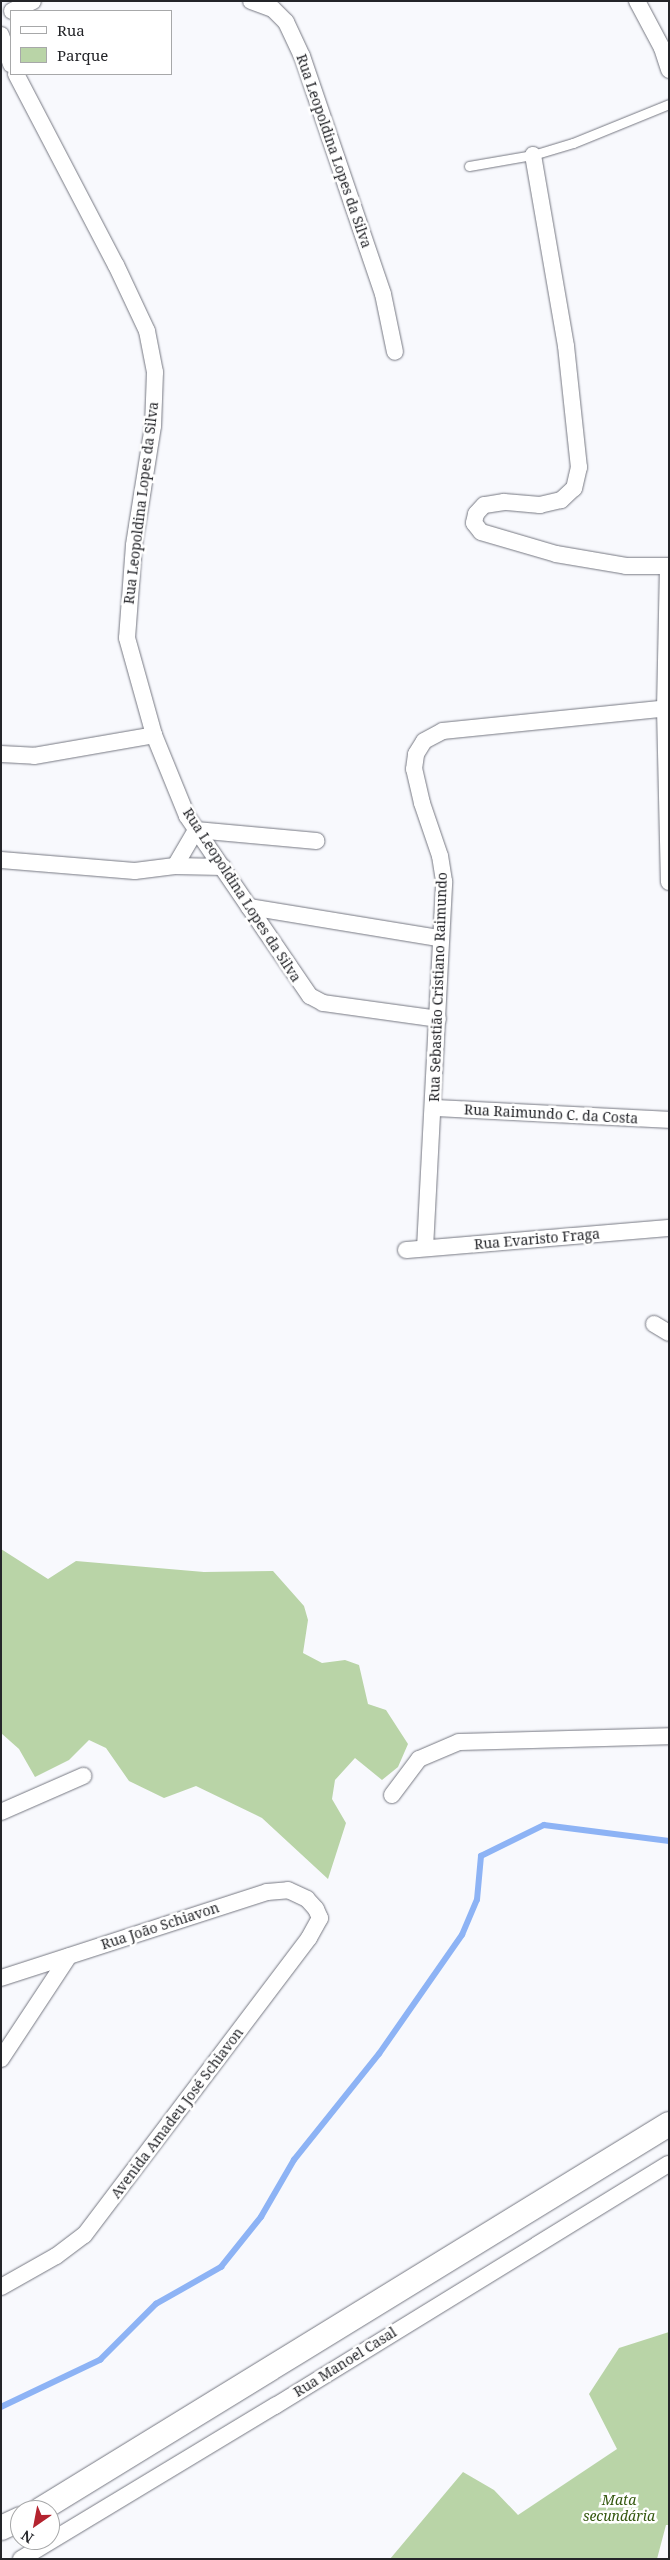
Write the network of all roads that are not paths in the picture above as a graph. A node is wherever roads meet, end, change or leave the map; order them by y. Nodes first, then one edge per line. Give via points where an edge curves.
1 (34, 1) edge
2 (251, 1) edge
3 (637, 1) edge
4 (16, 10) edge
5 (10, 13) edge
6 (1, 31) edge
7 (1, 35) edge
8 (10, 61) edge
9 (669, 70) edge
10 (17, 75) edge
11 (669, 104) edge
12 (533, 155) junction
13 (469, 166) dead end
14 (396, 352) dead end
15 (668, 566) edge
16 (667, 708) edge
17 (154, 735) junction
18 (1, 754) edge
19 (196, 830) junction
20 (317, 840) dead end
21 (1, 860) edge
22 (175, 866) junction
23 (223, 868) junction
24 (668, 874) edge
25 (249, 907) junction
26 (439, 938) junction
27 (438, 1020) junction
28 (434, 1108) junction
29 (669, 1120) edge
30 (669, 1228) edge
31 (425, 1248) junction
32 (406, 1250) dead end
33 (654, 1324) dead end
34 (669, 1333) edge
35 (669, 1736) edge
36 (83, 1776) dead end
37 (392, 1795) dead end
38 (1, 1812) edge
39 (316, 1908) joint
40 (69, 1956) junction
41 (1, 1978) edge
42 (1, 2059) edge
43 (669, 2124) edge
44 (669, 2164) edge
45 (1, 2287) edge
46 (56, 2500) edge
47 (20, 2559) edge

1 - 4 street
2 - 14 street, Rua Leopoldina Lopes da Silva via 273,9 286,22 302,56 383,294
3 - 9 street via 662,48
5 - 6 street via 6,15
7 - 8 street
10 - 17 street, Rua Leopoldina Lopes da Silva via 147,331 155,372 153,426 134,545 127,638
11 - 12 lane via 574,144
12 - 13 lane
12 - 15 street via 566,346 579,467 574,488 561,500 540,505 504,502 484,505 476,514 474,523 488,535 556,554 626,566
15 - 16 street
16 - 24 street
16 - 26 street, Rua Sebastião Cristiano Raimundo via 443,731 424,741 416,754 414,769 440,856 444,881
17 - 18 street via 34,756
17 - 19 street, Rua Leopoldina Lopes da Silva via 187,816
19 - 20 street
19 - 22 street
19 - 23 street, Rua Leopoldina Lopes da Silva
21 - 22 street via 135,871
22 - 23 street
23 - 25 street, Rua Leopoldina Lopes da Silva
25 - 26 street
25 - 27 street, Rua Leopoldina Lopes da Silva via 310,996 324,1003
26 - 27 street, Rua Sebastião Cristiano Raimundo
27 - 28 street, Rua Sebastião Cristiano Raimundo
28 - 29 street, Rua Raimundo C. da Costa
28 - 31 street, Rua Sebastião Cristiano Raimundo
30 - 31 street, Rua Evaristo Fraga
31 - 32 street, Rua Evaristo Fraga
33 - 34 street
35 - 37 street via 459,1742 419,1759
36 - 38 street
39 - 40 street, Rua João Schiavon via 288,1890 266,1892
39 - 45 street, Avenida Amadeu José Schiavon via 320,1918 309,1938 84,2234 56,2256
40 - 41 street, Rua João Schiavon
40 - 42 street
43 - 46 street
44 - 47 street, Rua Manoel Casal

